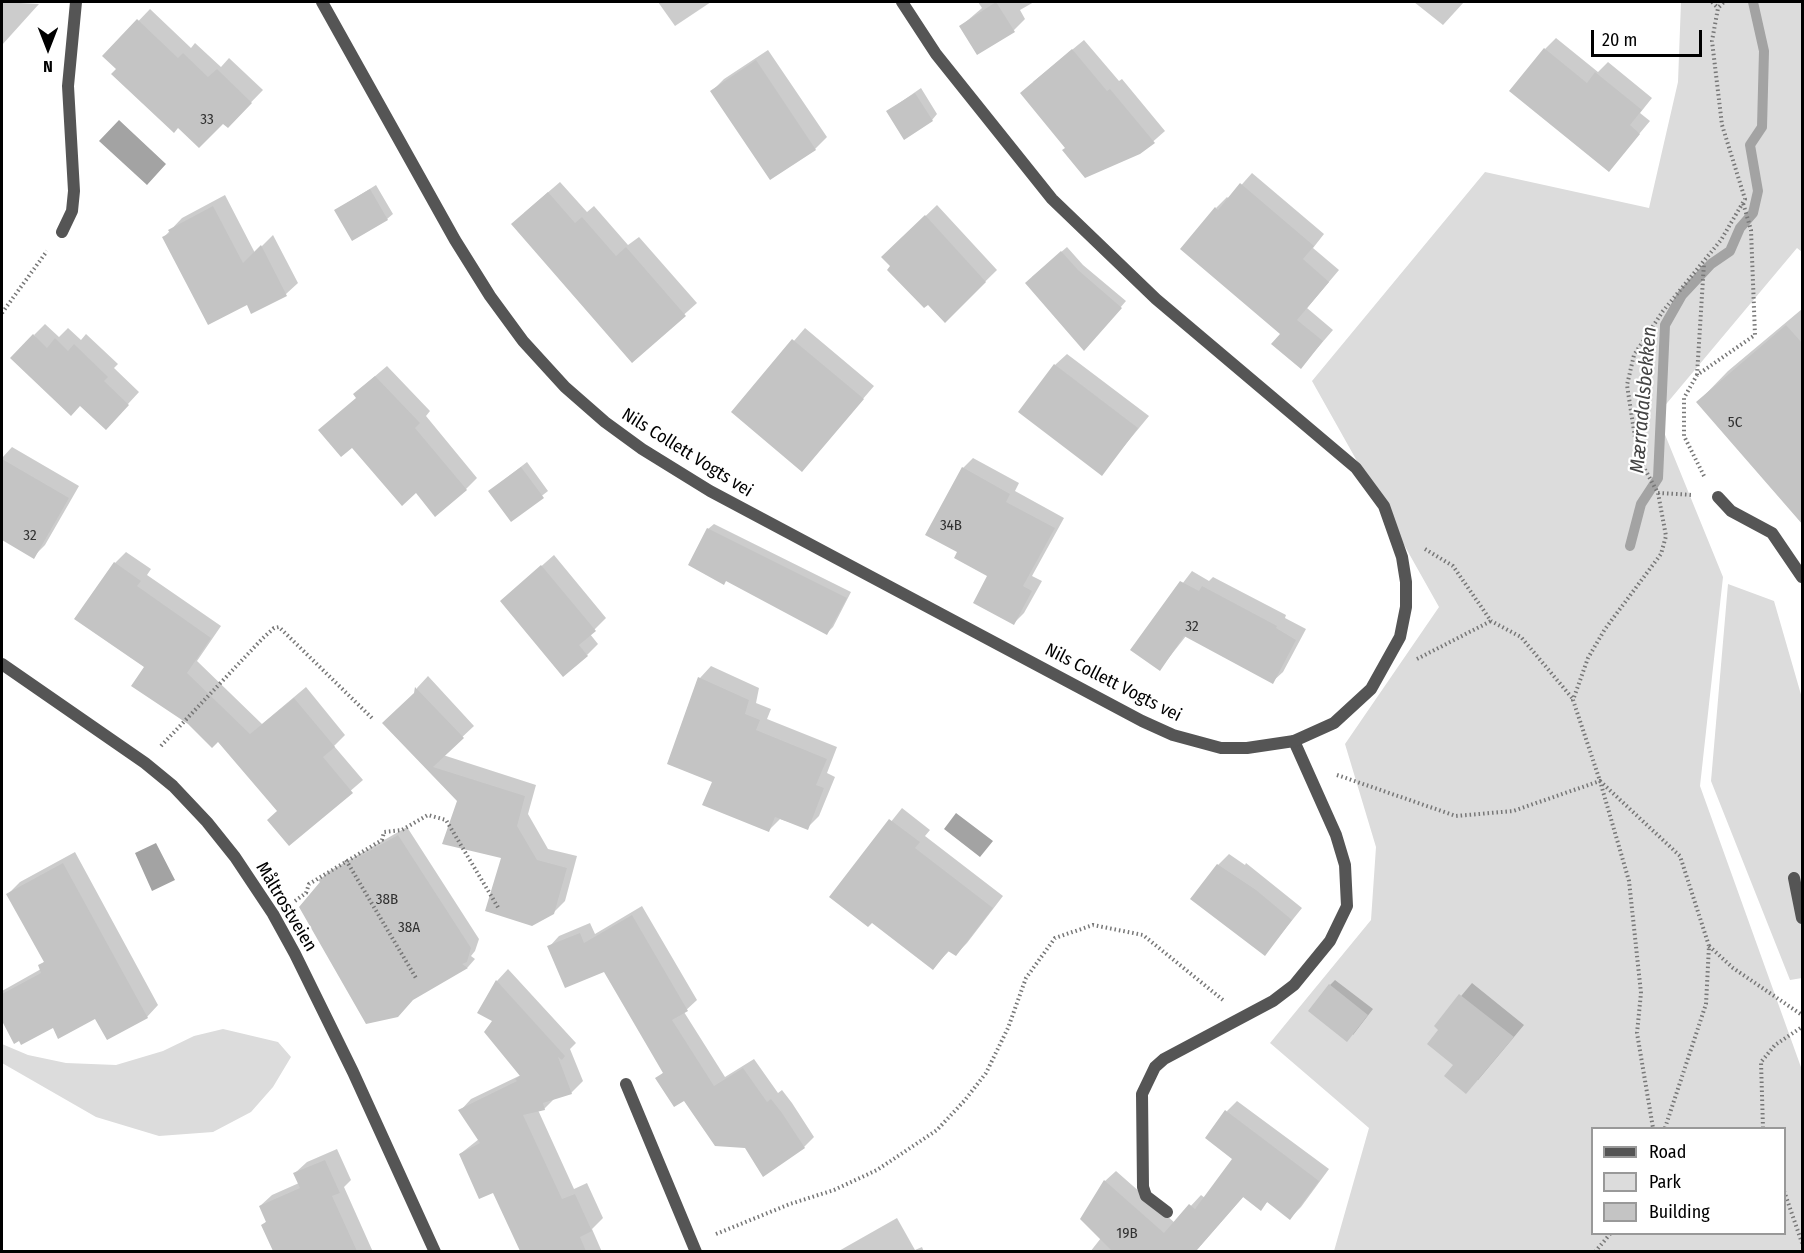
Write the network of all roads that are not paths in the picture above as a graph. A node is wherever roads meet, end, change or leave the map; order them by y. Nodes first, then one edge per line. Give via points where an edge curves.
1 (75, 2) edge
2 (322, 2) edge
3 (902, 2) edge
4 (62, 232) road end
5 (1718, 497) road end
6 (1803, 577) edge
7 (2, 664) edge
8 (1294, 741) junction
9 (1794, 878) dead end
10 (1803, 918) edge
11 (626, 1084) dead end
12 (1167, 1212) dead end
13 (694, 1248) edge
14 (435, 1251) edge

1 - 4 street via 68,86 74,191 72,211
2 - 8 street, Nils Collett Vogts vei via 454,240 490,296 523,341 565,387 605,422 710,491 1142,721 1173,735 1221,747 1247,748
3 - 8 street, Nils Collett Vogts vei via 936,54 1052,199 1156,299 1356,468 1384,506 1403,565 1406,607 1400,637 1371,690 1341,718
5 - 6 street via 1731,511 1772,533
7 - 14 street, Måltrostveien via 173,786 236,857 273,914 353,1072
8 - 12 street via 1336,835 1345,865 1347,906 1330,941 1294,984 1244,1018 1164,1059 1147,1080 1142,1094 1143,1187 1146,1196
9 - 10 street
11 - 13 street

